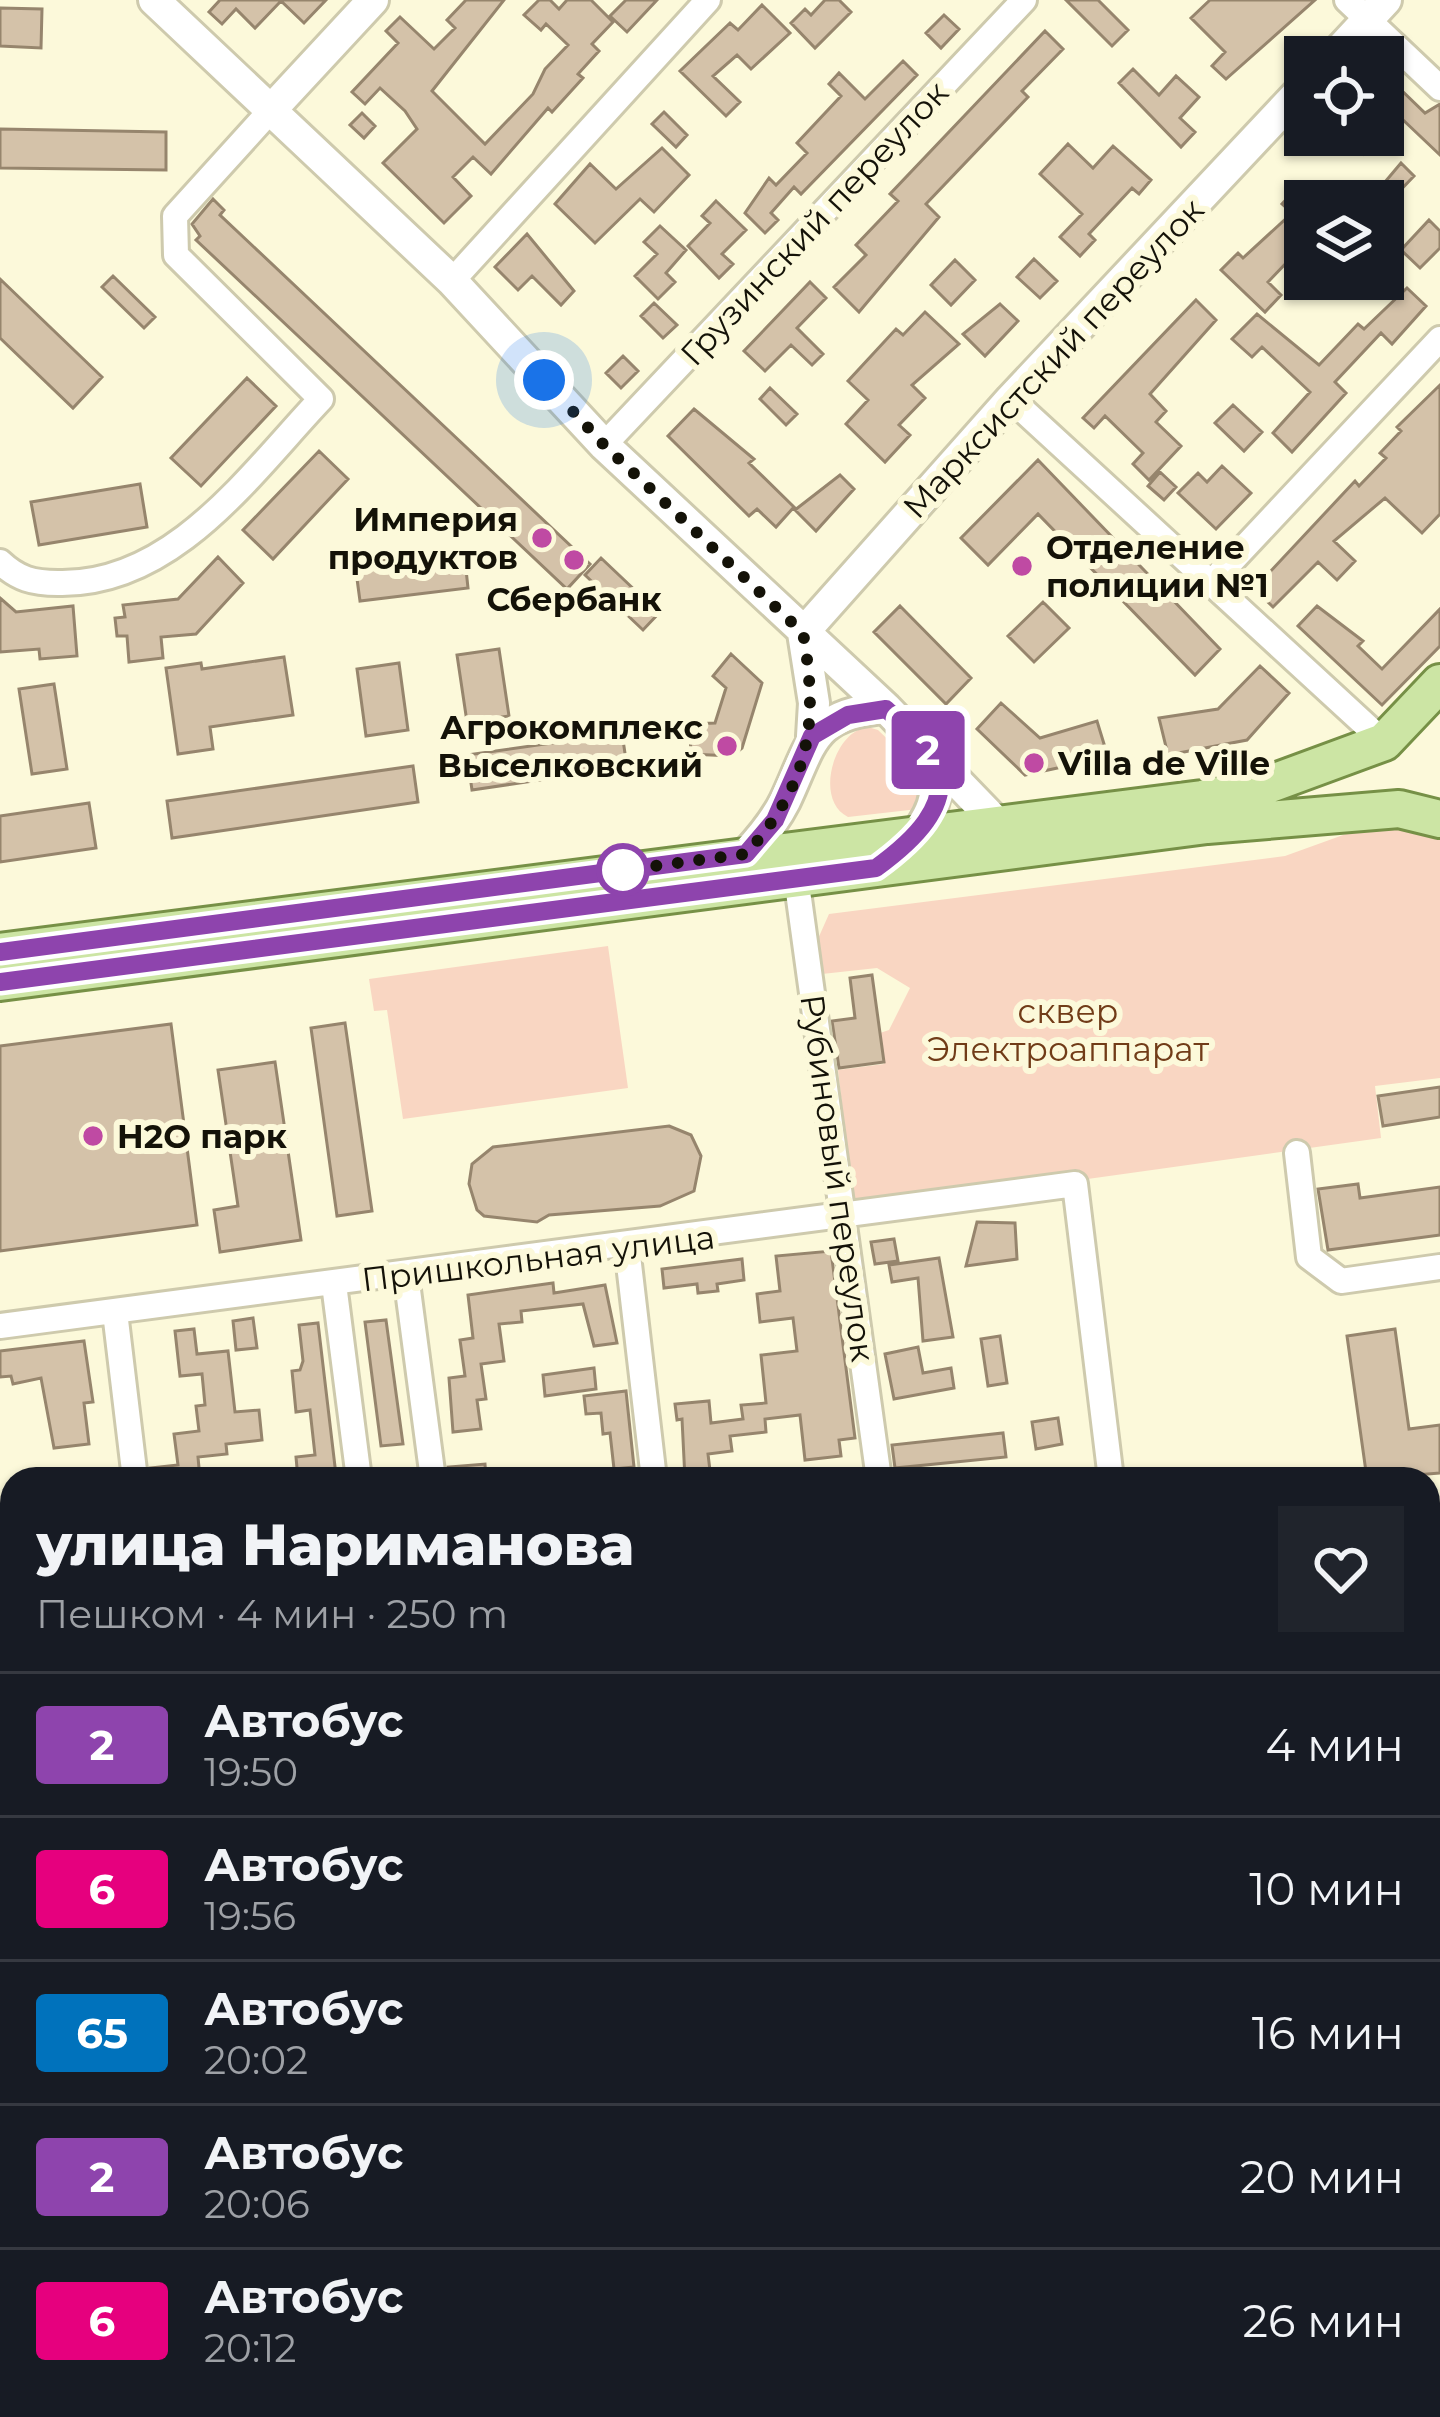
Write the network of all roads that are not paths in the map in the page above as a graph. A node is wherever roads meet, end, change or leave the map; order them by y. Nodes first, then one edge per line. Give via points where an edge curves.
1 (154, 0) edge
2 (373, 0) edge
3 (708, 0) edge
4 (1024, 0) edge
5 (1366, 7) edge
6 (1347, 36) edge
7 (1440, 88) edge
8 (1284, 108) edge
9 (271, 110) junction
10 (452, 281) junction
11 (1440, 339) edge
12 (1011, 399) junction
13 (604, 445) junction
14 (0, 562) edge
15 (1211, 584) junction
16 (803, 633) junction
17 (1440, 683) edge
18 (886, 709) junction
19 (812, 736) junction
20 (1384, 742) junction
21 (933, 756) junction
22 (787, 798) junction
23 (1438, 818) edge
24 (998, 825) junction
25 (916, 835) junction
26 (746, 854) junction
27 (803, 857) junction
28 (862, 870) junction
29 (0, 952) edge
30 (0, 982) edge
31 (1297, 1153) dead end
32 (844, 1216) junction
33 (627, 1247) junction
34 (1440, 1267) edge
35 (406, 1275) junction
36 (334, 1284) junction
37 (115, 1312) junction
38 (0, 1326) edge
39 (134, 1467) edge
40 (357, 1467) edge
41 (431, 1467) edge
42 (653, 1467) edge
43 (877, 1467) edge
44 (1110, 1467) edge

1 - 9 street
2 - 9 street
3 - 10 street
4 - 13 street, Грузинский переулок
5 - 6 street
5 - 7 street
8 - 12 street, Марксистский переулок
9 - 10 street
9 - 14 street via 175,216 176,255 321,399 206,520 140,566 90,582 44,583 17,578
10 - 13 street
11 - 15 street
12 - 15 street
12 - 16 street, Марксистский переулок
13 - 16 street
15 - 20 street
16 - 18 street
16 - 19 street
17 - 20 main road
18 - 19 street via 848,715
18 - 21 street
19 - 22 street
20 - 24 main road via 1258,788
21 - 24 street
21 - 25 street via 936,800
22 - 26 street
22 - 27 street
23 - 28 main road via 1352,810
24 - 25 main road
25 - 27 main road
25 - 28 street
26 - 27 main road
26 - 29 main road
27 - 28 main road
27 - 30 main road
27 - 32 street, Рубиновый переулок
31 - 34 street via 1309,1258 1341,1281
32 - 33 street, Пришкольная улица
32 - 43 street, Рубиновый переулок
32 - 44 street, Пришкольная улица via 1075,1184
33 - 35 street, Пришкольная улица
33 - 42 street
35 - 36 street, Пришкольная улица
35 - 41 street
36 - 37 street, Пришкольная улица
36 - 40 street
37 - 38 street, Пришкольная улица
37 - 39 street

